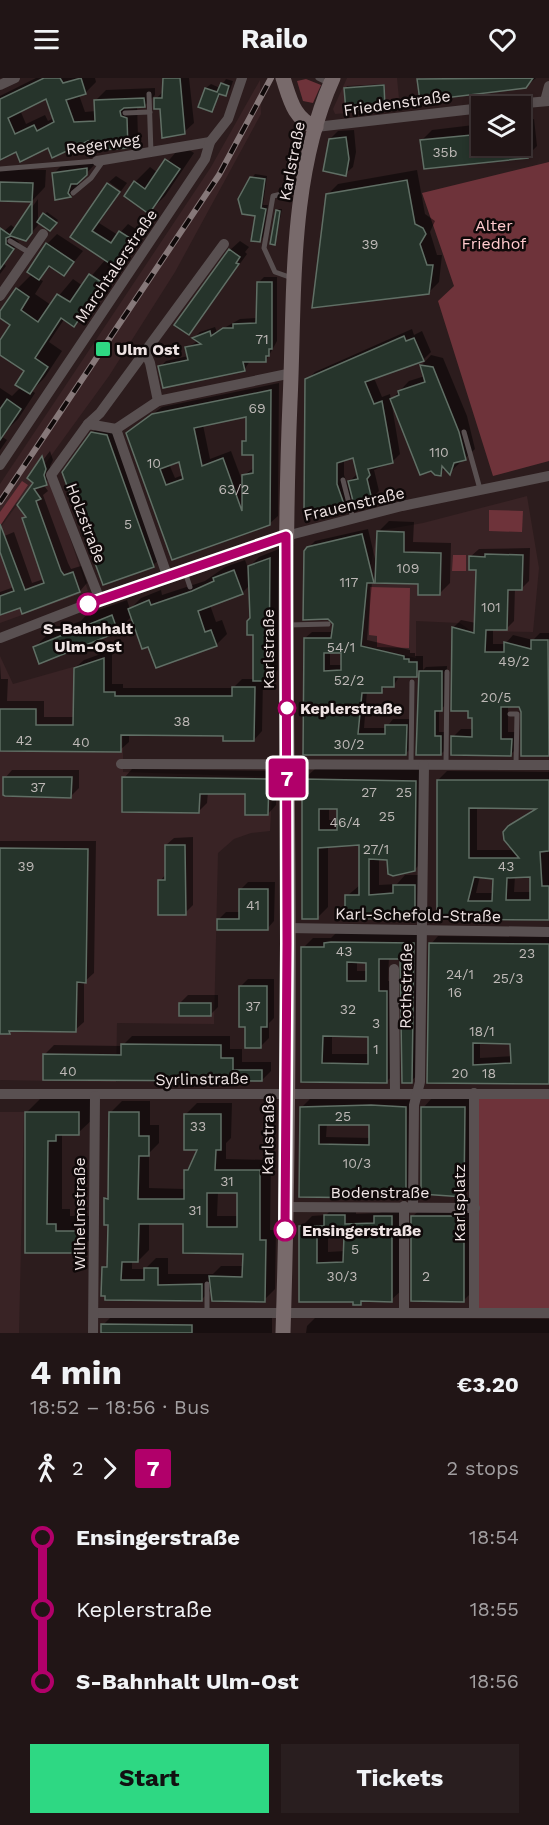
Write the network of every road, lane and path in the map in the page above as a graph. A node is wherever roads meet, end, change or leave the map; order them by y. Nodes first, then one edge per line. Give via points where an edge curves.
1 (15, 78) edge
2 (243, 78) edge
3 (284, 79) edge
4 (327, 80) edge
5 (0, 85) edge
6 (549, 86) edge
7 (149, 94) dead end
8 (547, 101) edge
9 (531, 102) edge
10 (471, 109) edge
11 (150, 112) junction
12 (125, 113) dead end
13 (316, 127) junction
14 (210, 142) junction
15 (151, 153) junction
16 (100, 160) junction
17 (0, 169) edge
18 (304, 189) junction
19 (73, 193) dead end
20 (43, 234) dead end
21 (10, 241) dead end
22 (224, 244) dead end
23 (30, 253) junction
24 (292, 278) junction
25 (0, 296) edge
26 (145, 351) junction
27 (292, 373) junction
28 (158, 401) junction
29 (88, 424) junction
30 (116, 429) junction
31 (464, 432) dead end
32 (0, 465) edge
33 (549, 476) edge
34 (343, 480) dead end
35 (481, 491) junction
36 (353, 519) junction
37 (286, 536) junction
38 (184, 572) junction
39 (168, 578) junction
40 (190, 587) dead end
41 (100, 600) junction
42 (328, 624) dead end
43 (286, 625) junction
44 (0, 638) edge
45 (447, 672) dead end
46 (412, 682) dead end
47 (510, 714) dead end
48 (122, 764) dead end
49 (287, 765) junction
50 (411, 765) junction
51 (424, 765) junction
52 (446, 765) junction
53 (549, 765) edge
54 (516, 766) junction
55 (287, 928) junction
56 (422, 929) junction
57 (549, 932) edge
58 (394, 969) dead end
59 (286, 1093) junction
60 (395, 1093) junction
61 (418, 1093) junction
62 (474, 1093) junction
63 (0, 1094) edge
64 (549, 1094) edge
65 (95, 1096) junction
66 (285, 1207) junction
67 (409, 1207) junction
68 (475, 1208) junction
69 (207, 1284) dead end
70 (207, 1312) junction
71 (404, 1312) junction
72 (94, 1313) junction
73 (284, 1313) junction
74 (474, 1313) junction
75 (549, 1313) edge
76 (93, 1333) edge
77 (283, 1333) edge

1 - 5 street
2 - 14 street, Marchtalerstraße via 228,119
3 - 13 main road via 298,117
4 - 13 main road, Karlstraße
6 - 8 street
7 - 11 lane
8 - 9 street
10 - 13 street, Friedenstraße
11 - 12 lane
11 - 15 lane
13 - 18 main road, Karlstraße
14 - 15 street, Regerweg
14 - 32 street, Marchtalerstraße via 205,159
15 - 16 street, Regerweg
16 - 17 lane, Regerweg
16 - 19 lane via 91,178
18 - 24 main road, Karlstraße
18 - 24 lane via 273,196 264,248 275,272
20 - 23 street
21 - 23 lane
22 - 26 street
23 - 25 street
24 - 27 main road, Karlstraße
26 - 28 street
26 - 29 street
27 - 28 street
27 - 37 main road, Karlstraße
28 - 30 street
29 - 30 street
29 - 41 street, Holzstraße via 51,475
30 - 39 street
31 - 35 lane
33 - 35 street, Frauenstraße
34 - 36 lane
35 - 36 street, Frauenstraße
36 - 37 street, Frauenstraße
37 - 38 street, Frauenstraße
37 - 43 main road, Karlstraße
38 - 39 street, Frauenstraße
38 - 40 lane
39 - 41 street, Frauenstraße
41 - 44 street, Frauenstraße
42 - 43 lane
43 - 49 main road, Karlstraße
45 - 52 lane
46 - 50 lane
47 - 54 lane via 517,714
48 - 49 street
49 - 50 street
49 - 55 main road, Karlstraße
50 - 51 street
51 - 52 street
51 - 56 street, Rothstraße
52 - 54 street
53 - 54 street
55 - 56 street, Karl-Schefold-Straße
55 - 59 main road, Karlstraße
56 - 57 street, Karl-Schefold-Straße
56 - 61 street, Rothstraße
58 - 60 street
59 - 60 street, Syrlinstraße
59 - 65 street, Syrlinstraße
59 - 66 main road, Karlstraße
60 - 61 street, Syrlinstraße
61 - 62 street, Syrlinstraße
61 - 67 street, Rothstraße via 414,1105
62 - 64 street, Syrlinstraße
62 - 68 street, Karlsplatz
63 - 65 street, Syrlinstraße
65 - 72 street, Wilhelmstraße
66 - 67 street, Bodenstraße
66 - 73 main road, Karlstraße
67 - 68 street, Bodenstraße
67 - 71 street, Rothstraße
68 - 74 street, Karlsplatz
69 - 70 lane
70 - 72 street
70 - 73 street
71 - 73 street
71 - 74 street
72 - 76 street, Wilhelmstraße
73 - 77 main road, Karlstraße
74 - 75 street

